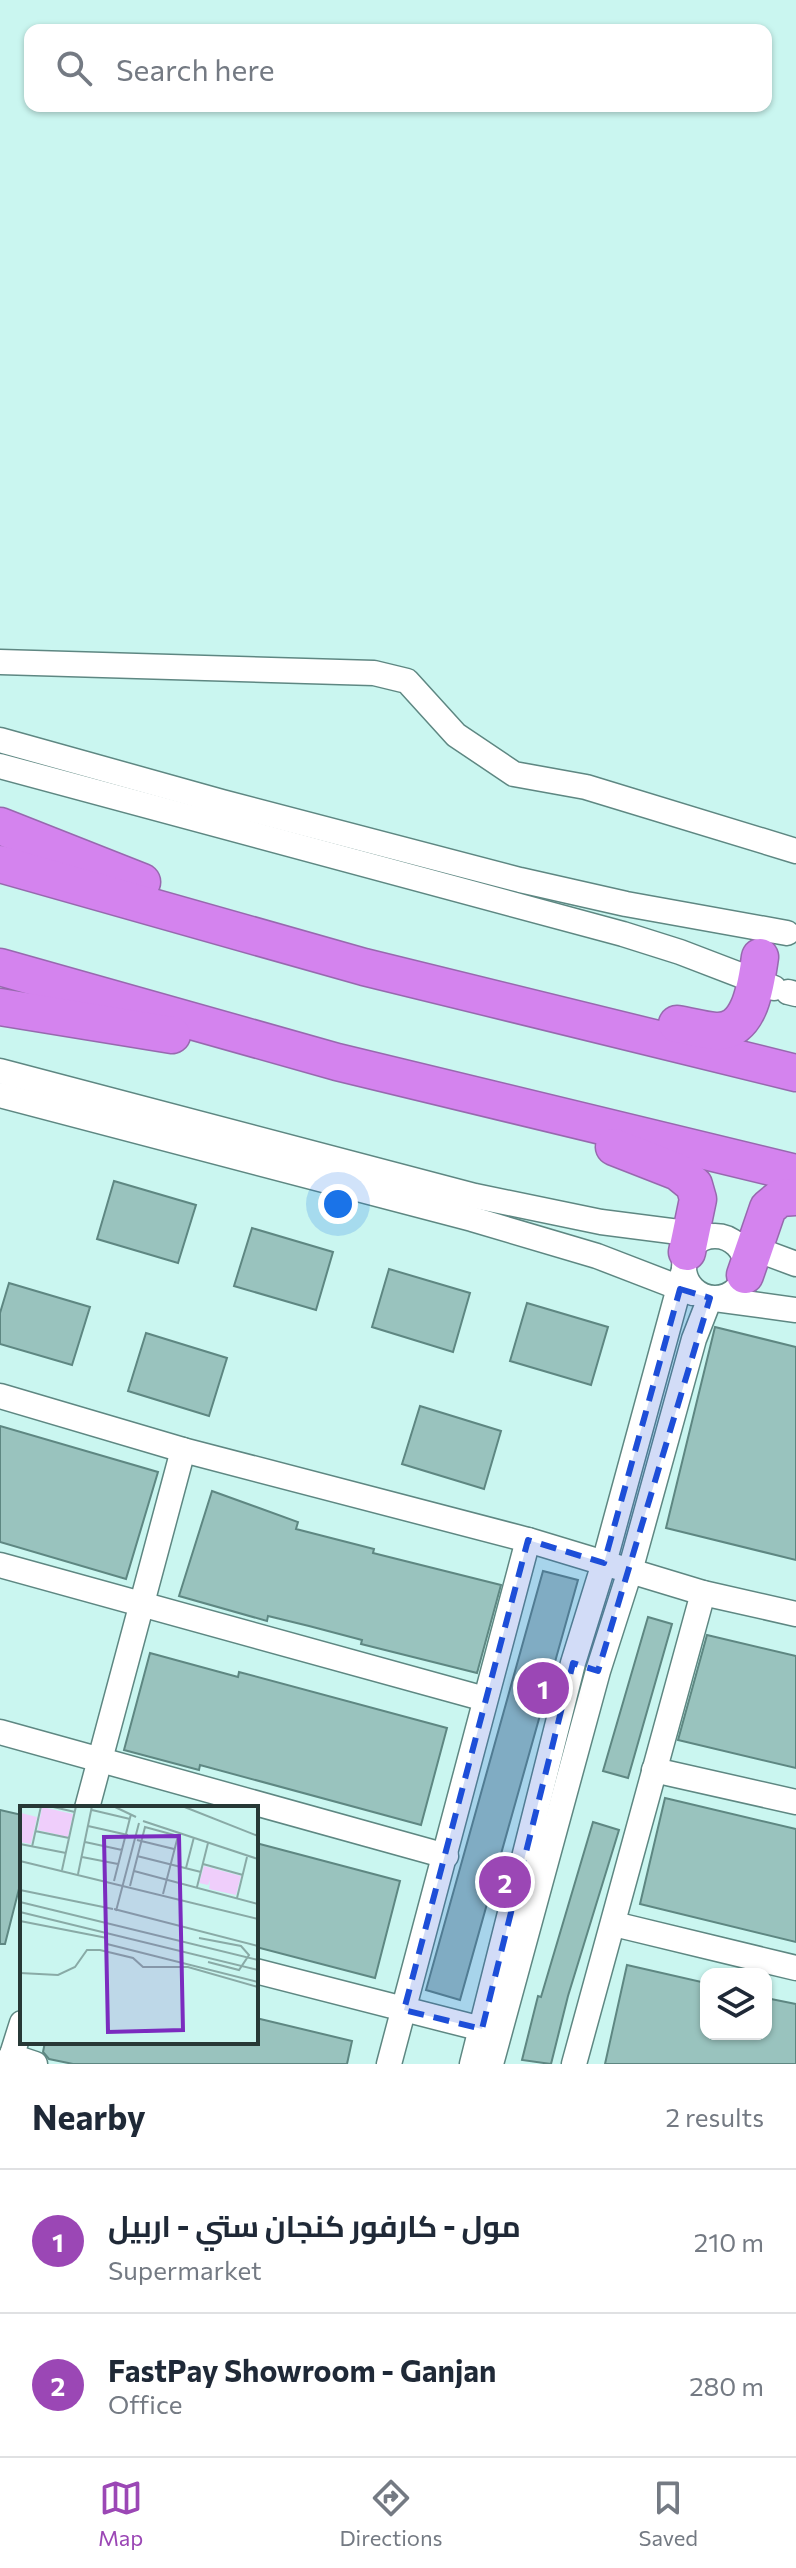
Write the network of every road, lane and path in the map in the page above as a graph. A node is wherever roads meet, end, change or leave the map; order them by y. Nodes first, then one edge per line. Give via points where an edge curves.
1 (0, 662) edge
2 (0, 740) edge
3 (0, 766) edge
4 (0, 826) edge
5 (796, 851) edge
6 (0, 864) edge
7 (792, 933) edge
8 (0, 967) edge
9 (364, 967) junction
10 (778, 984) edge
11 (0, 1007) edge
12 (590, 1022) junction
13 (337, 1062) junction
14 (0, 1071) edge
15 (796, 1073) edge
16 (0, 1095) edge
17 (564, 1119) junction
18 (796, 1173) edge
19 (796, 1197) edge
20 (713, 1258) junction
21 (796, 1264) edge
22 (796, 1310) edge
23 (0, 1396) edge
24 (183, 1450) junction
25 (528, 1540) junction
26 (604, 1563) junction
27 (0, 1565) edge
28 (630, 1571) junction
29 (703, 1593) junction
30 (141, 1605) junction
31 (796, 1614) edge
32 (573, 1663) junction
33 (598, 1671) junction
34 (485, 1699) junction
35 (0, 1732) edge
36 (101, 1759) junction
37 (654, 1770) junction
38 (796, 1802) edge
39 (88, 1806) edge
40 (446, 1856) junction
41 (614, 1924) junction
42 (796, 1968) edge
43 (258, 1972) edge
44 (404, 2010) junction
45 (20, 2029) edge
46 (482, 2029) junction
47 (10, 2060) edge
48 (35, 2064) edge
49 (389, 2064) edge
50 (472, 2064) edge
51 (491, 2064) edge
52 (574, 2064) edge

1 - 5 street via 374,673 407,681 456,735 514,774 586,787
2 - 7 street via 520,880
3 - 10 street via 623,934
4 - 9 highway
6 - 9 highway
7 - 10 street via 769,940
8 - 13 highway
9 - 12 highway
10 - 12 highway via 728,1029 640,1020
11 - 13 highway
12 - 15 highway
13 - 17 highway
14 - 20 street via 475,1196 601,1222
16 - 20 street via 597,1256
17 - 18 highway
17 - 20 highway via 685,1175 697,1192
19 - 20 highway via 771,1204
20 - 21 street
20 - 22 street
20 - 26 street
20 - 28 street
23 - 24 street
24 - 25 street
24 - 30 street
25 - 26 street
25 - 34 street
26 - 28 street
26 - 32 street
27 - 30 street
28 - 29 street
28 - 33 street
29 - 31 street
29 - 37 street
30 - 34 street
30 - 36 street
32 - 33 street
32 - 46 street
33 - 51 street
34 - 40 street
35 - 36 street
36 - 39 street
36 - 40 street
37 - 38 street
37 - 41 street
40 - 44 street
41 - 42 street
41 - 52 street
43 - 44 street
44 - 46 street
44 - 49 street
45 - 47 street
46 - 50 street
47 - 48 street

